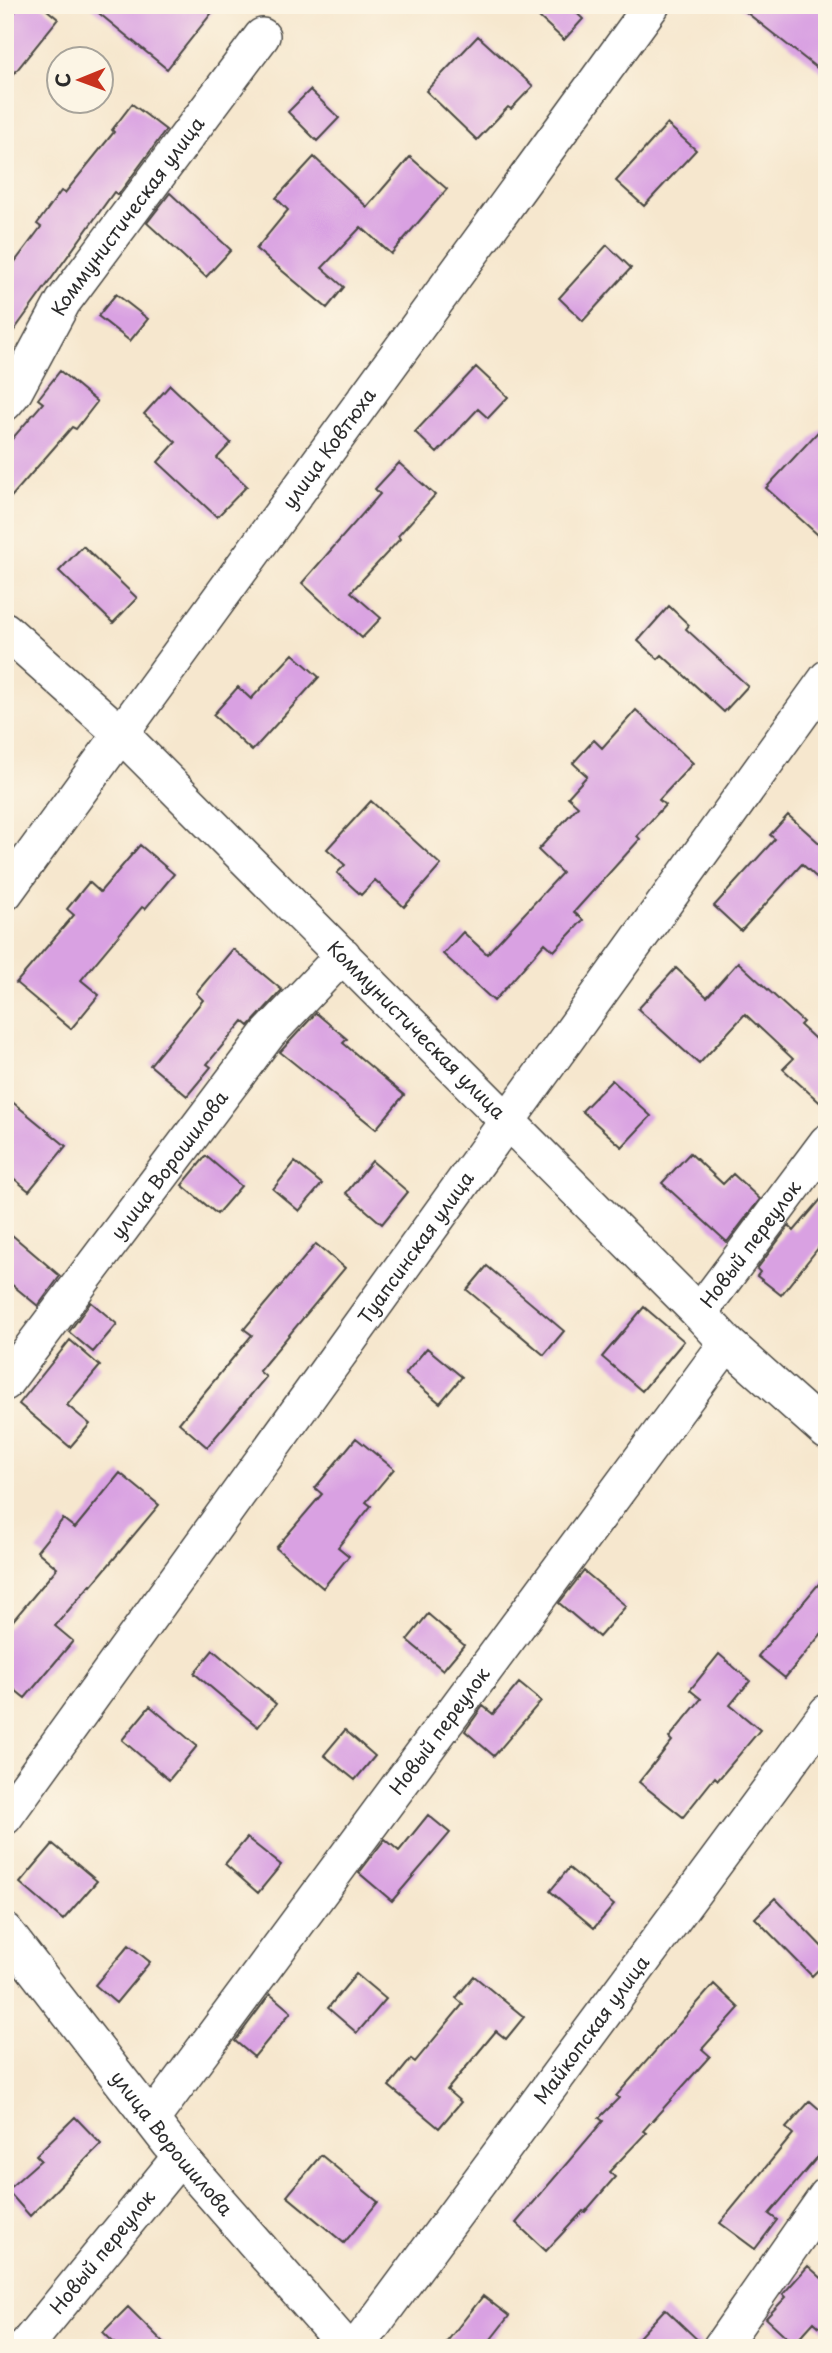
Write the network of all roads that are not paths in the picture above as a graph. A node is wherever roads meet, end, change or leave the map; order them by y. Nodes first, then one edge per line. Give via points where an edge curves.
1 (652, 5) edge
2 (262, 36) dead end
3 (5, 403) edge
4 (5, 629) edge
5 (827, 678) edge
6 (121, 734) junction
7 (5, 893) edge
8 (343, 955) junction
9 (507, 1120) junction
10 (827, 1142) edge
11 (699, 1313) junction
12 (727, 1343) junction
13 (5, 1383) edge
14 (827, 1432) edge
15 (827, 1712) edge
16 (5, 1817) edge
17 (5, 1931) edge
18 (152, 2119) junction
19 (180, 2157) junction
20 (827, 2195) edge
21 (24, 2348) edge
22 (347, 2348) edge
23 (356, 2348) edge
24 (720, 2348) edge

1 - 6 street, улица Ковтюха
2 - 3 street, Коммунистическая улица via 63,302
4 - 6 street, Коммунистическая улица
5 - 9 street, Туапсинская улица
6 - 7 street, улица Ковтюха
6 - 8 street, Коммунистическая улица
8 - 9 street, Коммунистическая улица
8 - 13 street, улица Ворошилова via 268,1034
9 - 11 street, Коммунистическая улица
9 - 16 street, Туапсинская улица
10 - 11 street, Новый переулок
11 - 12 street, Коммунистическая улица
12 - 14 street, Коммунистическая улица
12 - 18 street, Новый переулок
15 - 23 street, Майкопская улица
17 - 18 street, улица Ворошилова
18 - 19 street, улица Ворошилова
19 - 21 street, Новый переулок
19 - 22 street, улица Ворошилова
20 - 24 street

